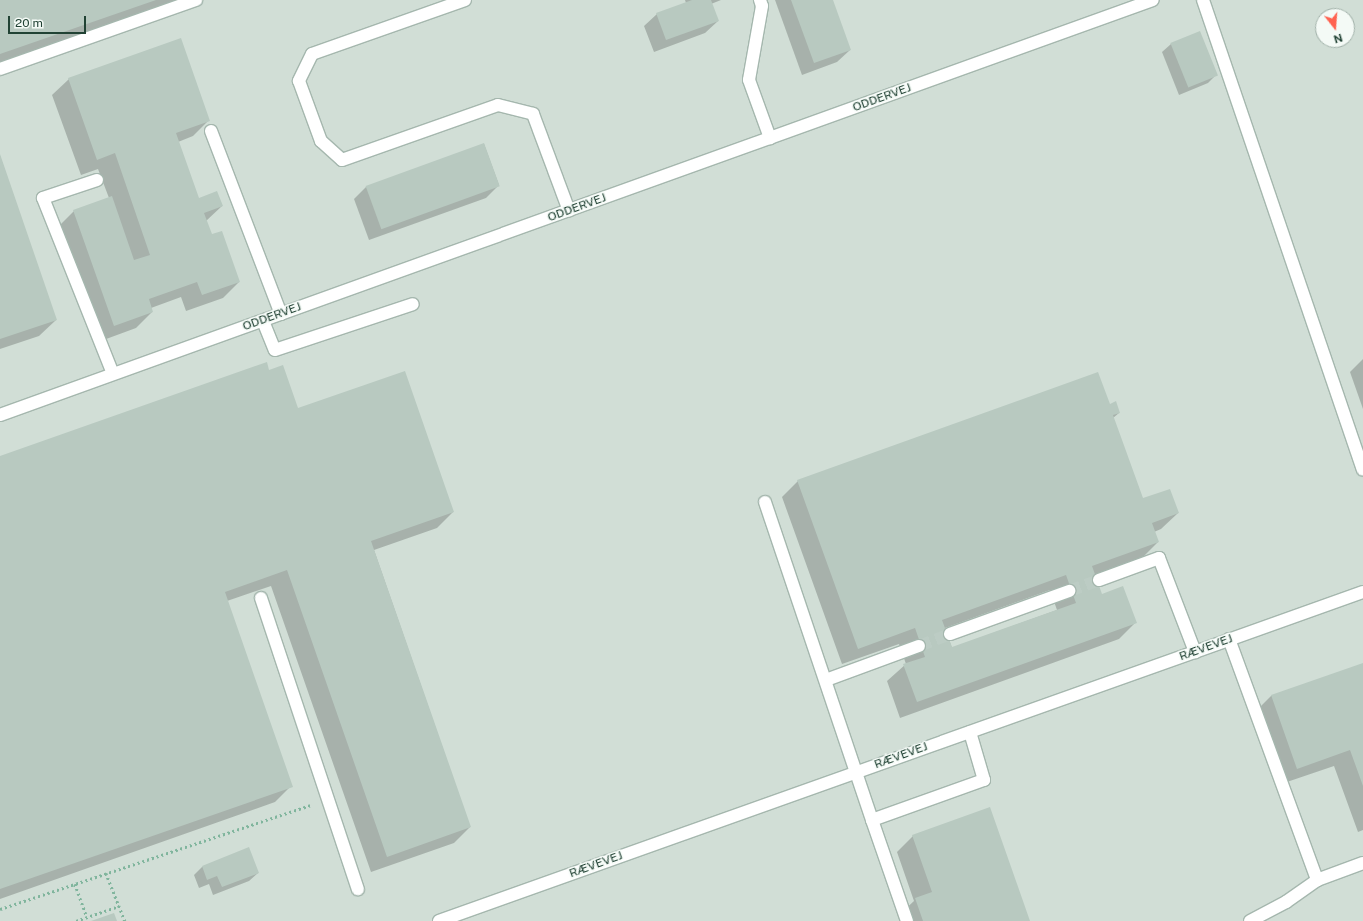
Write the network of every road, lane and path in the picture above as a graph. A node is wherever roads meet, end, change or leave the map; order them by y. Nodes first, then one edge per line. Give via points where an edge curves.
1 (196, 0) edge
2 (465, 0) edge
3 (760, 0) edge
4 (1153, 0) edge
5 (1203, 0) edge
6 (0, 69) edge
7 (211, 130) dead end
8 (770, 138) junction
9 (97, 180) dead end
10 (569, 211) junction
11 (413, 304) dead end
12 (282, 314) junction
13 (263, 321) junction
14 (113, 374) junction
15 (0, 415) edge
16 (1363, 470) edge
17 (765, 502) dead end
18 (1099, 580) tunnel mouth
19 (1069, 591) tunnel mouth
20 (1363, 592) edge
21 (262, 598) dead end
22 (950, 634) tunnel mouth
23 (1229, 639) junction
24 (919, 646) tunnel mouth
25 (1195, 652) junction
26 (826, 680) junction
27 (970, 732) junction
28 (857, 772) junction
29 (328, 799) junction
30 (872, 820) junction
31 (1363, 863) edge
32 (106, 873) junction
33 (1318, 880) junction
34 (75, 884) junction
35 (358, 889) dead end
36 (119, 906) junction
37 (0, 909) edge
38 (87, 917) junction
39 (76, 921) edge
40 (124, 921) edge
41 (439, 921) edge
42 (907, 921) edge
43 (1250, 921) edge

1 - 6 street
2 - 10 street via 312,54 299,81 321,141 342,160 498,105 533,114
3 - 8 street via 762,6 749,80
4 - 8 street, ODDERVEJ
5 - 16 street
7 - 12 street
8 - 10 street, ODDERVEJ
9 - 14 street via 43,198
10 - 12 street, ODDERVEJ
11 - 13 street via 275,350
12 - 13 street, ODDERVEJ
13 - 14 street, ODDERVEJ
14 - 15 street, ODDERVEJ
17 - 26 street
18 - 25 street via 1159,558
19 - 22 street
20 - 23 street, RÆVEVEJ
21 - 29 street
23 - 25 street, RÆVEVEJ
23 - 33 street
24 - 26 street
25 - 27 street, RÆVEVEJ
26 - 28 street
27 - 28 street, RÆVEVEJ
27 - 30 street via 984,780
28 - 30 street
28 - 41 street, RÆVEVEJ
29 - 32 path
29 - 35 street
30 - 42 street
31 - 33 street
32 - 34 path
32 - 36 path
33 - 43 street via 1286,902
34 - 37 path
34 - 38 path
36 - 38 path
36 - 40 path
38 - 39 path

